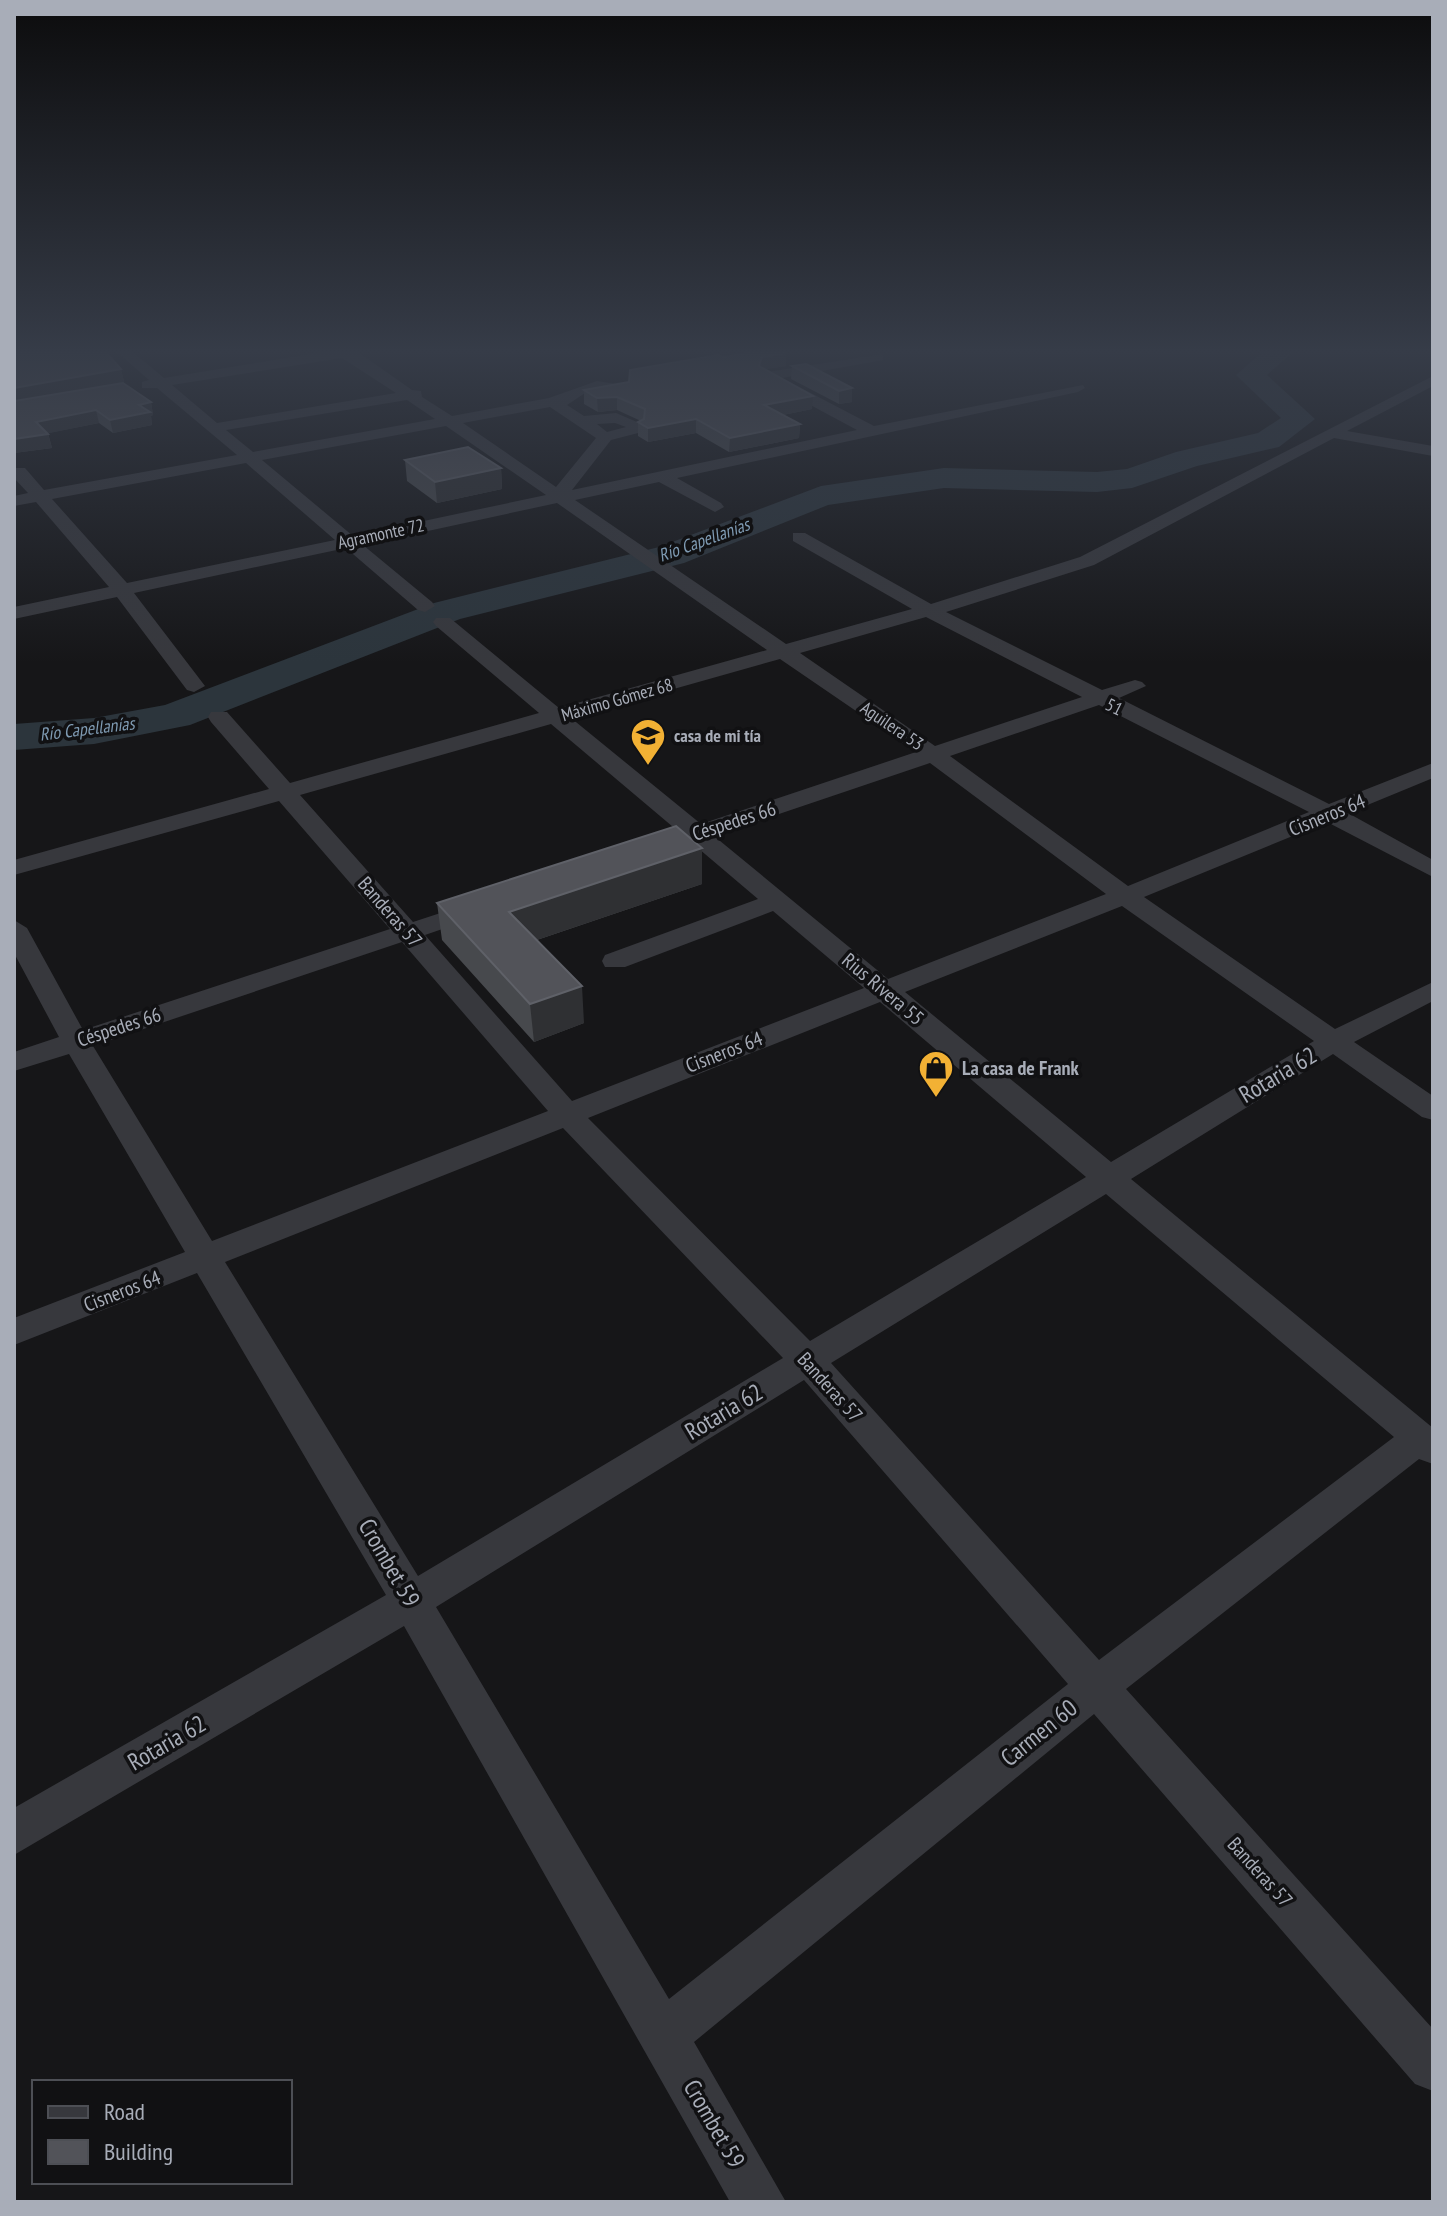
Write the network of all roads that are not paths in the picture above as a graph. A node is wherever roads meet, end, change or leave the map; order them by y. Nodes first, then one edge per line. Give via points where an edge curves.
1 (246, 455) edge
2 (263, 455) edge
3 (499, 455) edge
4 (590, 455) edge
5 (750, 455) edge
6 (1290, 455) edge
7 (249, 458) junction
8 (16, 472) edge
9 (658, 474) junction
10 (558, 496) junction
11 (40, 497) junction
12 (14, 501) edge
13 (715, 507) dead end
14 (799, 537) dead end
15 (347, 541) junction
16 (122, 590) junction
17 (931, 612) junction
18 (14, 613) edge
19 (785, 653) junction
20 (194, 686) dead end
21 (1135, 686) dead end
22 (1099, 700) junction
23 (219, 717) dead end
24 (557, 717) junction
25 (934, 755) junction
26 (1433, 770) edge
27 (285, 793) junction
28 (1331, 814) junction
29 (697, 834) junction
30 (653, 848) edge
31 (14, 868) edge
32 (1433, 870) edge
33 (1125, 896) junction
34 (777, 901) junction
35 (494, 903) edge
36 (14, 928) edge
37 (408, 932) junction
38 (615, 961) dead end
39 (883, 989) junction
40 (1433, 990) edge
41 (76, 1042) junction
42 (1332, 1042) junction
43 (14, 1062) edge
44 (1433, 1110) edge
45 (566, 1113) junction
46 (1108, 1177) junction
47 (209, 1257) junction
48 (14, 1332) edge
49 (808, 1361) junction
50 (1426, 1443) edge
51 (411, 1601) junction
52 (1096, 1687) junction
53 (14, 1833) edge
54 (663, 2035) junction
55 (1433, 2066) edge
56 (759, 2202) edge

1 - 7 street, Rius Rivera 55
2 - 7 street
3 - 10 street, Aguilera 53
4 - 10 street
5 - 9 street, Agramonte 72
6 - 17 street, Máximo Gómez 68 via 1087,561
7 - 11 street
7 - 15 street, Rius Rivera 55
8 - 11 street
9 - 10 street, Agramonte 72
9 - 13 street
10 - 15 street, Agramonte 72
10 - 19 street, Aguilera 53
11 - 12 street
11 - 16 street
14 - 17 street, 51
15 - 16 street, Agramonte 72
15 - 24 street, Rius Rivera 55
16 - 18 street, Agramonte 72
16 - 20 street
17 - 19 street, Máximo Gómez 68
17 - 22 street, 51
19 - 24 street, Máximo Gómez 68
19 - 25 street, Aguilera 53
21 - 22 street, Céspedes 66
22 - 25 street, Céspedes 66
22 - 28 street, 51
23 - 27 street, Banderas 57
24 - 27 street, Máximo Gómez 68
24 - 29 street, Rius Rivera 55
25 - 29 street, Céspedes 66
25 - 33 street, Aguilera 53
26 - 28 street, Cisneros 64
27 - 31 street, Máximo Gómez 68
27 - 37 street, Banderas 57
28 - 32 street, 51
28 - 33 street, Cisneros 64
29 - 30 street, Céspedes 66
29 - 34 street, Rius Rivera 55
33 - 39 street, Cisneros 64
33 - 42 street, Aguilera 53
34 - 38 street
34 - 39 street, Rius Rivera 55
35 - 37 street, Céspedes 66
36 - 41 street, Crombet 59
37 - 41 street, Céspedes 66
37 - 45 street, Banderas 57
39 - 45 street, Cisneros 64
39 - 46 street, Rius Rivera 55
40 - 42 street, Rotaria 62
41 - 43 street, Céspedes 66
41 - 47 street, Crombet 59
42 - 44 street, Aguilera 53
42 - 46 street, Rotaria 62
45 - 47 street, Cisneros 64
45 - 49 street, Banderas 57
46 - 49 street, Rotaria 62
46 - 50 street, Rius Rivera 55
47 - 48 street, Cisneros 64
47 - 51 street, Crombet 59
49 - 51 street, Rotaria 62
49 - 52 street, Banderas 57
50 - 52 street, Carmen 60
51 - 53 street, Rotaria 62
51 - 54 street, Crombet 59
52 - 54 street, Carmen 60
52 - 55 street, Banderas 57
54 - 56 street, Crombet 59

